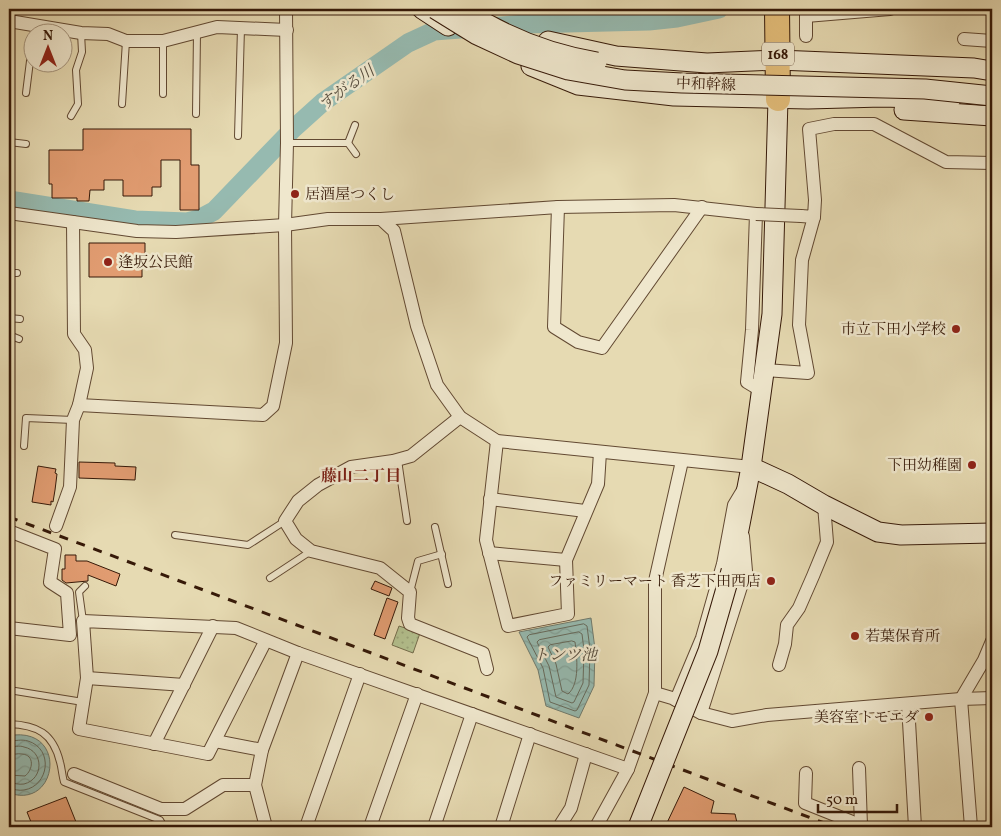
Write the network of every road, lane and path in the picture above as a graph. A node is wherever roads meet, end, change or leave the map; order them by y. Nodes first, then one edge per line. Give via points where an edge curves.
1 (286, 9) edge
2 (462, 9) edge
3 (776, 9) edge
4 (890, 9) edge
5 (479, 10) edge
6 (871, 10) edge
7 (431, 12) edge
8 (806, 12) edge
9 (9, 21) edge
10 (22, 25) edge
11 (241, 28) junction
12 (287, 30) junction
13 (72, 32) edge
14 (198, 32) junction
15 (81, 33) junction
16 (806, 36) dead end
17 (964, 39) dead end
18 (164, 41) junction
19 (992, 41) edge
20 (126, 42) junction
21 (778, 60) junction
22 (821, 61) junction
23 (992, 62) edge
24 (986, 71) edge
25 (29, 72) edge
26 (992, 85) edge
27 (26, 93) dead end
28 (163, 94) dead end
29 (778, 99) junction
30 (810, 99) junction
31 (988, 100) edge
32 (122, 104) dead end
33 (196, 114) dead end
34 (71, 116) dead end
35 (992, 116) edge
36 (355, 125) dead end
37 (238, 136) dead end
38 (9, 142) edge
39 (288, 143) junction
40 (348, 143) junction
41 (26, 144) dead end
42 (356, 154) dead end
43 (992, 163) edge
44 (558, 207) junction
45 (702, 207) junction
46 (9, 213) edge
47 (756, 214) junction
48 (807, 217) junction
49 (381, 219) junction
50 (73, 222) junction
51 (285, 225) junction
52 (9, 273) edge
53 (17, 273) dead end
54 (9, 318) edge
55 (20, 319) dead end
56 (9, 335) edge
57 (19, 339) dead end
58 (765, 370) junction
59 (762, 391) junction
60 (79, 405) junction
61 (460, 417) junction
62 (73, 420) junction
63 (497, 441) junction
64 (24, 446) dead end
65 (600, 452) junction
66 (398, 460) junction
67 (682, 461) junction
68 (750, 474) junction
69 (490, 499) junction
70 (824, 505) junction
71 (585, 511) junction
72 (742, 514) junction
73 (284, 521) junction
74 (407, 521) dead end
75 (56, 526) dead end
76 (435, 527) dead end
77 (9, 532) edge
78 (992, 534) edge
79 (175, 535) dead end
80 (311, 551) junction
81 (490, 553) junction
82 (442, 554) junction
83 (566, 560) junction
84 (270, 578) dead end
85 (448, 584) dead end
86 (85, 586) dead end
87 (410, 592) junction
88 (83, 621) junction
89 (213, 626) junction
90 (9, 628) edge
91 (266, 640) junction
92 (992, 641) edge
93 (298, 654) junction
94 (779, 665) dead end
95 (487, 669) dead end
96 (360, 674) junction
97 (87, 678) junction
98 (184, 685) junction
99 (9, 690) edge
100 (655, 693) junction
101 (417, 694) junction
102 (992, 698) edge
103 (961, 699) junction
104 (676, 700) junction
105 (83, 702) junction
106 (908, 704) junction
107 (701, 712) junction
108 (472, 714) junction
109 (9, 724) edge
110 (530, 734) junction
111 (215, 741) junction
112 (154, 744) junction
113 (262, 750) junction
114 (586, 754) junction
115 (859, 768) dead end
116 (628, 769) junction
117 (806, 773) dead end
118 (74, 774) dead end
119 (255, 784) junction
120 (9, 823) edge
121 (12, 827) edge
122 (164, 827) edge
123 (266, 827) edge
124 (306, 827) edge
125 (370, 827) edge
126 (434, 827) edge
127 (500, 827) edge
128 (559, 827) edge
129 (596, 827) edge
130 (638, 827) edge
131 (863, 827) edge
132 (915, 827) edge
133 (971, 827) edge

1 - 12 street
2 - 26 main road, 中和幹線, bridge via 484,24 524,42 574,58 627,67 922,78
3 - 21 highway, 168
4 - 6 street
5 - 21 main road via 513,30 554,43 616,56 707,63
6 - 8 street
7 - 29 main road via 466,38 494,52 578,85 674,96
7 - 31 main road, 中和幹線, bridge via 518,54 568,70 625,80 924,89
8 - 16 street
9 - 10 street
11 - 12 street
11 - 14 street via 217,27
11 - 37 lane
12 - 39 street
13 - 15 street
14 - 18 street
14 - 33 lane
15 - 20 street via 108,34
15 - 34 lane via 82,52 76,70 78,104
17 - 19 street
18 - 20 street
18 - 28 lane
20 - 32 lane
21 - 22 main road
21 - 29 highway, 168
22 - 23 main road via 875,52
22 - 24 main road
25 - 27 lane
29 - 30 main road
29 - 58 main road via 772,314
30 - 31 main road
30 - 35 main road via 857,107
36 - 40 lane
38 - 41 lane
39 - 40 lane
39 - 51 street
40 - 42 lane
43 - 48 street via 946,162 874,124 834,124 809,130 815,200
44 - 45 street
44 - 45 street via 554,328 578,342 602,348
44 - 49 street
45 - 47 street
46 - 50 street
47 - 48 street, bridge
47 - 59 street via 747,382
48 - 58 street via 799,325 808,373
49 - 51 street via 328,219
49 - 61 street via 394,231 417,326 437,385
50 - 51 street via 137,231 176,232
50 - 60 street via 74,334 85,350 87,368
51 - 60 street via 286,343 274,406 263,415
52 - 53 lane
54 - 55 lane
56 - 57 lane
58 - 59 main road
59 - 68 main road
60 - 62 street
61 - 63 street
61 - 66 street via 410,456
62 - 64 lane via 26,418
62 - 75 street via 70,487
63 - 65 street
63 - 69 street
65 - 67 street
65 - 71 street via 598,484
66 - 73 street via 351,468 318,485 298,501
66 - 74 lane
67 - 68 street
67 - 100 street via 655,581
68 - 70 main road via 788,484
68 - 72 main road
68 - 104 street via 734,504 723,564 702,638
69 - 71 street
69 - 81 street via 486,540
70 - 78 main road via 878,532 900,535
70 - 94 street via 827,542 799,608 787,625
71 - 83 street
72 - 107 street via 746,572
72 - 130 main road, bridge via 731,571 708,651
73 - 79 lane via 248,546
73 - 80 street via 296,540
76 - 82 lane
77 - 90 street via 55,549 50,582 67,592 70,635
80 - 84 lane
80 - 87 street via 380,568
81 - 83 street
81 - 83 street via 508,626 568,614
82 - 85 lane
82 - 87 lane via 418,560
86 - 88 lane via 80,592
87 - 95 street via 410,624 483,653
88 - 89 street
88 - 97 street
89 - 91 street via 236,628
89 - 98 street
91 - 93 street
91 - 111 street
92 - 103 street
93 - 96 street
93 - 113 street
96 - 101 street
96 - 124 street
97 - 98 street
97 - 105 street
98 - 112 street
99 - 105 lane
100 - 104 street
100 - 116 street
101 - 108 street
101 - 125 street
102 - 103 street
103 - 106 street
103 - 133 street
104 - 107 street
105 - 112 street via 79,729
106 - 107 street via 767,715 732,721
106 - 132 street
108 - 110 street
108 - 126 street
109 - 122 lane via 38,729 48,737 57,750 64,782 160,820
110 - 114 street
110 - 127 street
111 - 112 street via 208,754
111 - 113 street
113 - 119 street
114 - 116 street
114 - 128 street via 571,808
115 - 131 street
116 - 129 street
117 - 131 street via 805,803
118 - 119 street via 161,809 185,809 223,785
119 - 123 street
120 - 121 lane

